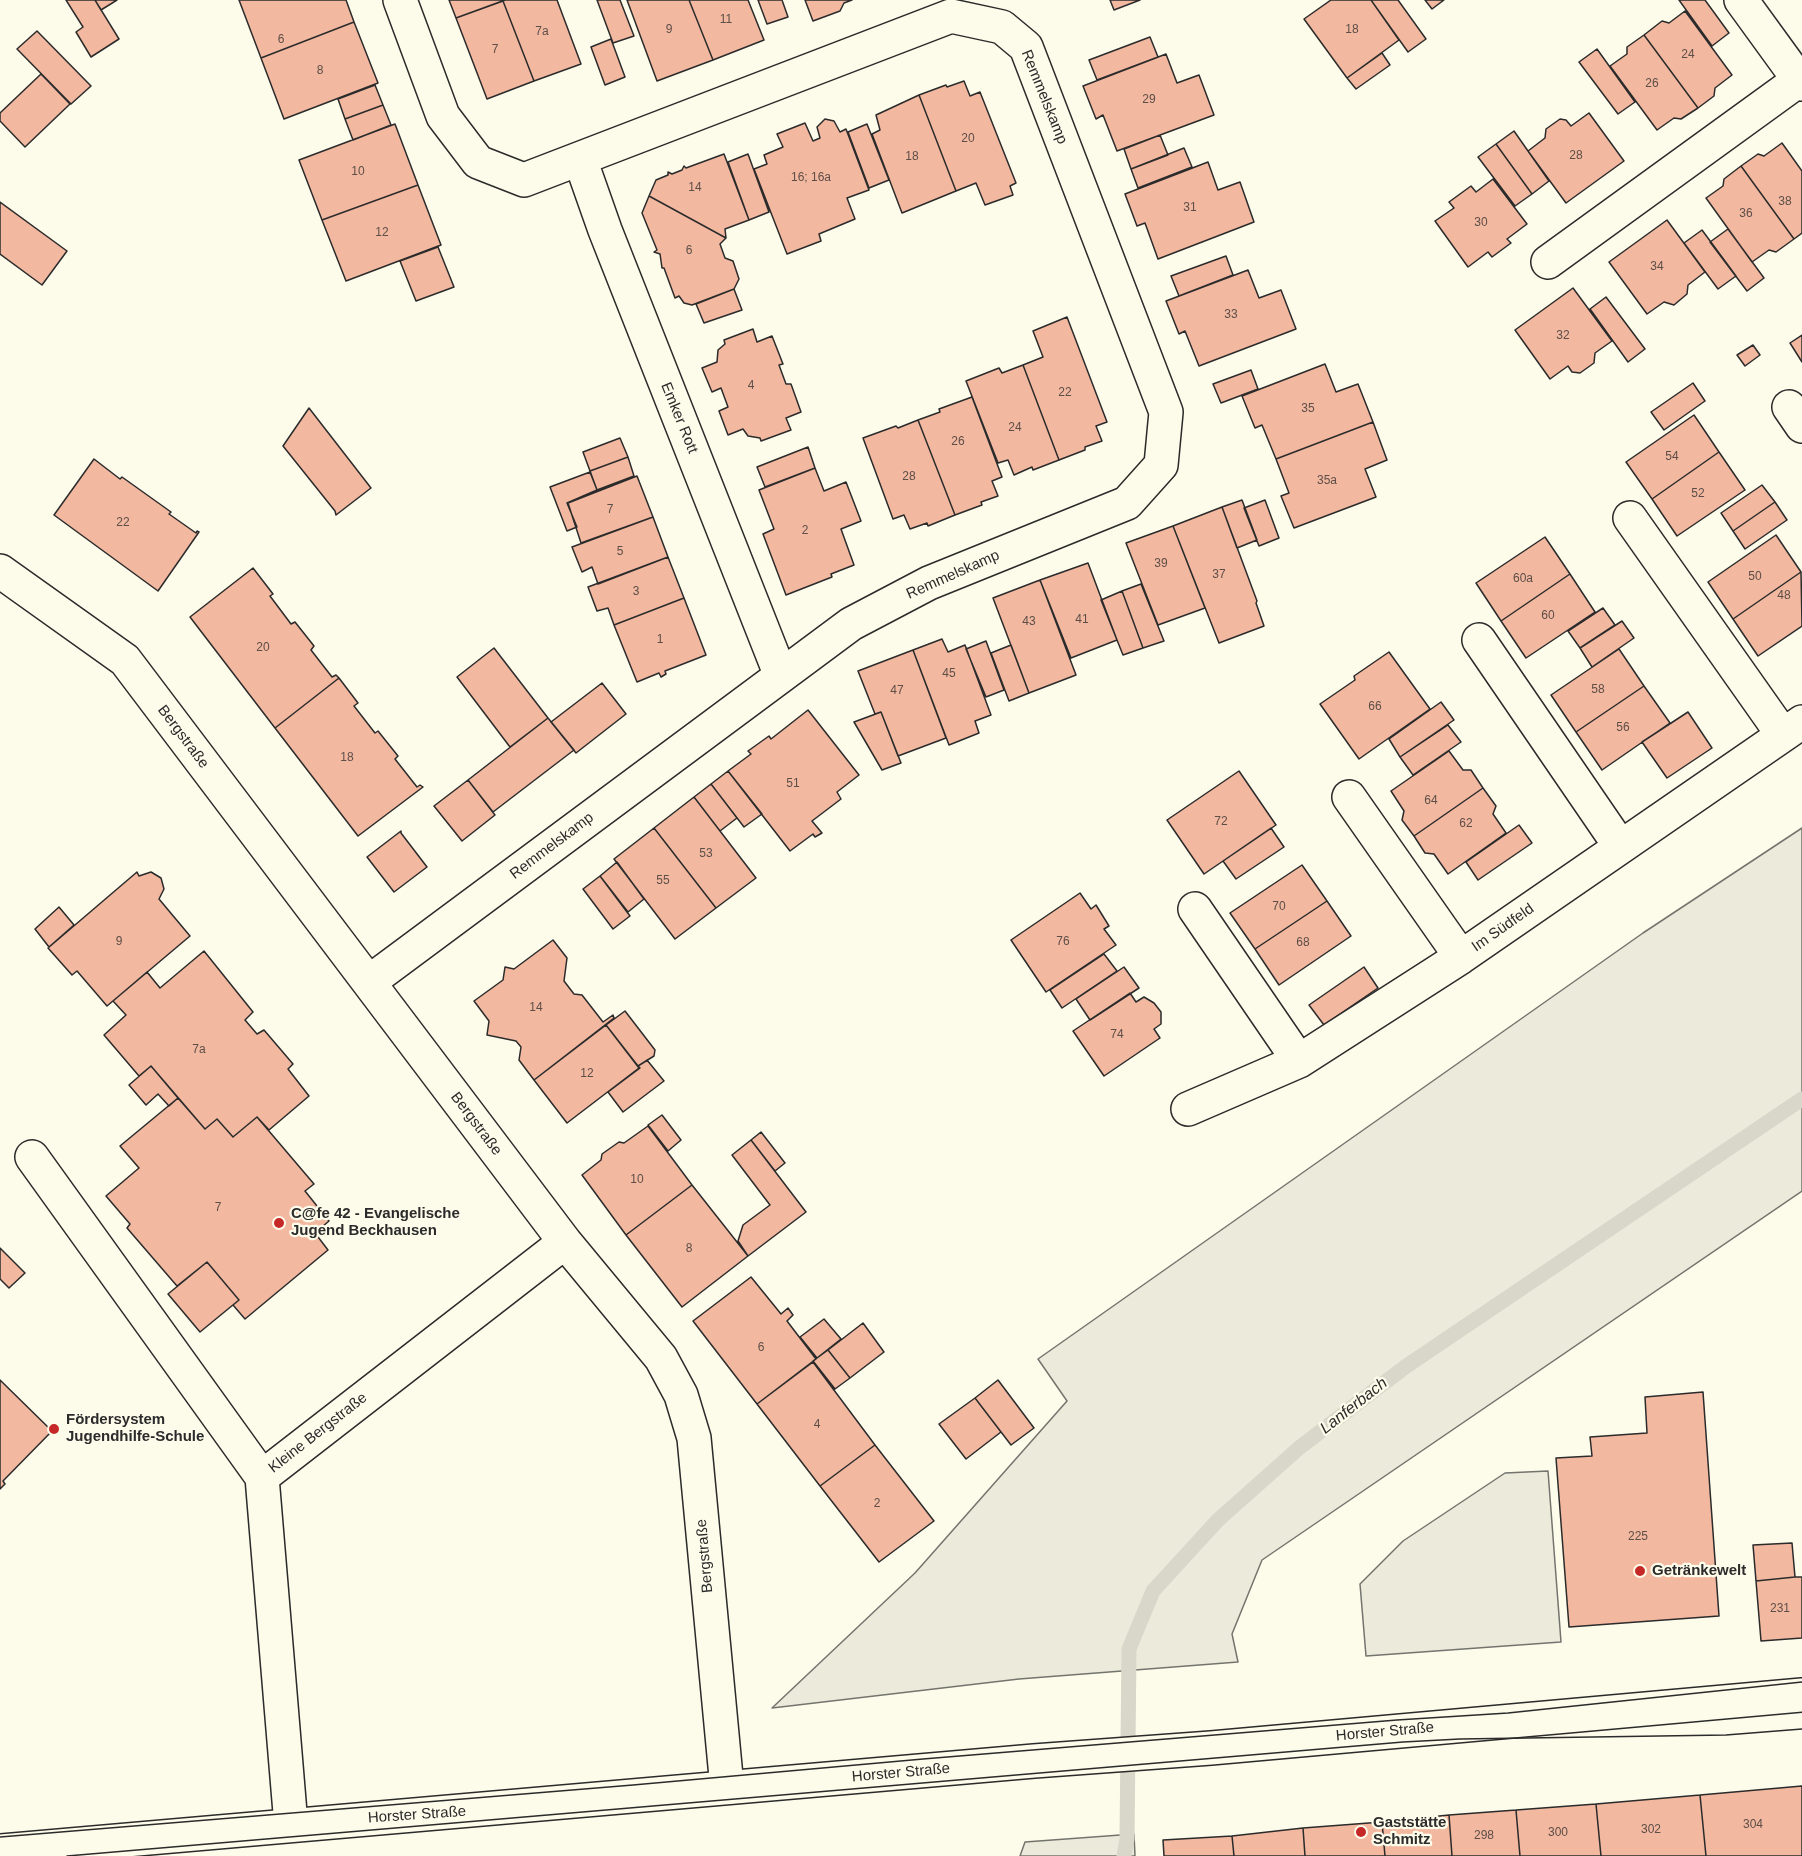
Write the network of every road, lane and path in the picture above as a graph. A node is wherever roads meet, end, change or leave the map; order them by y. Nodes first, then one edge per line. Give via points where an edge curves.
1 (400, 0) edge
2 (1741, 0) edge
3 (997, 14) edge
4 (1800, 82) edge
5 (580, 159) junction
6 (1548, 262) dead end
7 (1630, 518) dead end
8 (0, 571) edge
9 (1479, 640) dead end
10 (781, 676) junction
11 (1792, 728) edge
12 (1349, 796) dead end
13 (1620, 846) junction
14 (1195, 909) dead end
15 (1461, 957) junction
16 (369, 982) junction
17 (1299, 1062) junction
18 (1188, 1109) dead end
19 (32, 1157) dead end
20 (565, 1242) junction
21 (262, 1477) junction
22 (1802, 1695) edge
23 (729, 1787) junction
24 (291, 1825) junction
25 (0, 1851) edge

1 - 5 street, Remmelskamp via 443,116 478,162 524,180
2 - 4 street
3 - 5 street, Remmelskamp via 951,16
3 - 10 street, Remmelskamp via 1026,47 1166,412 1161,465 1127,503 928,583 851,624
4 - 6 street
5 - 10 street, Emker Rott
7 - 11 street
8 - 16 street, Bergstraße via 125,660
9 - 13 street
10 - 16 street, Remmelskamp
11 - 13 street, Im Südfeld
12 - 15 street
13 - 15 street, Im Südfeld
14 - 17 street
15 - 17 street, Im Südfeld
16 - 20 street, Bergstraße
17 - 18 street, Im Südfeld
19 - 21 street
20 - 21 street, Kleine Bergstraße
20 - 23 street, Bergstraße via 661,1358 681,1395 694,1438
21 - 24 street, Kleine Bergstraße
22 - 23 street, Horster Straße
23 - 24 street, Horster Straße
24 - 25 street, Horster Straße

